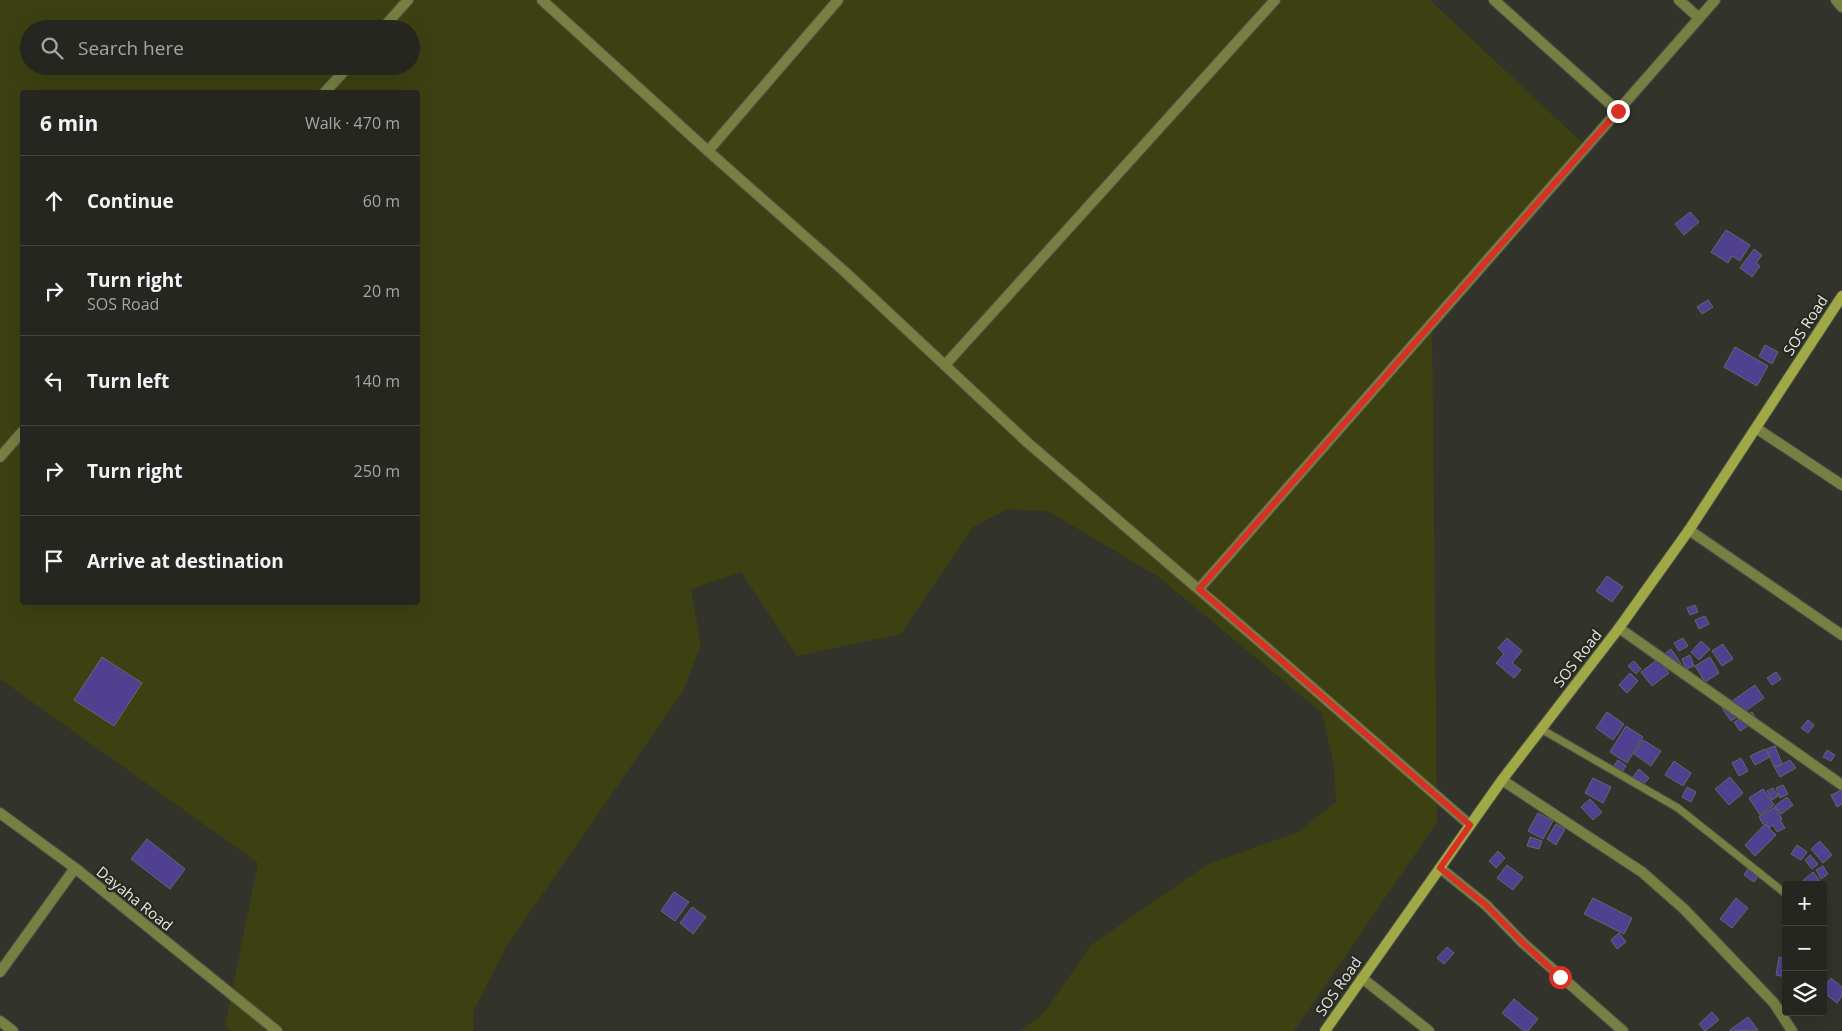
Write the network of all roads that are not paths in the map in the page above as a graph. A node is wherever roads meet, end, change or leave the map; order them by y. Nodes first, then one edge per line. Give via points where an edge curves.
1 (408, 0) edge
2 (542, 0) edge
3 (838, 0) edge
4 (1275, 0) edge
5 (1494, 0) edge
6 (1679, 0) edge
7 (1715, 0) edge
8 (1836, 0) edge
9 (1842, 7) edge
10 (1699, 18) junction
11 (390, 20) edge
12 (341, 75) edge
13 (328, 90) edge
14 (1618, 111) junction
15 (708, 151) junction
16 (1842, 296) edge
17 (945, 365) junction
18 (1756, 428) junction
19 (20, 434) edge
20 (0, 457) edge
21 (1842, 485) edge
22 (1689, 530) junction
23 (1199, 589) junction
24 (1619, 628) junction
25 (1842, 635) edge
26 (1541, 729) junction
27 (1502, 780) junction
28 (1842, 785) edge
29 (0, 813) edge
30 (1470, 825) junction
31 (74, 868) junction
32 (1440, 868) junction
33 (1782, 891) edge
34 (0, 972) edge
35 (1362, 978) junction
36 (0, 1021) edge
37 (13, 1031) edge
38 (277, 1031) edge
39 (1325, 1031) edge
40 (1429, 1031) edge
41 (1623, 1031) edge
42 (1792, 1031) edge

1 - 11 street
2 - 15 street
3 - 15 street
4 - 17 street
5 - 14 street
6 - 10 street
7 - 10 street
8 - 9 street
10 - 14 street
12 - 13 street
14 - 23 street
15 - 17 street
16 - 18 street, SOS Road
17 - 23 street via 1028,443
18 - 21 street
18 - 22 street, SOS Road
19 - 20 street
22 - 24 street, SOS Road
22 - 25 street
23 - 30 street
24 - 26 street, SOS Road
24 - 28 street
26 - 27 street, SOS Road
26 - 33 lane via 1678,808
27 - 30 street, SOS Road
27 - 42 street via 1642,872 1684,909 1774,1003
29 - 31 street
30 - 32 street, SOS Road
31 - 34 street, Dayaha Road
31 - 38 street, Dayaha Road
32 - 35 street, SOS Road
32 - 41 street via 1486,905 1535,954
35 - 39 street, SOS Road
35 - 40 street
36 - 37 street

